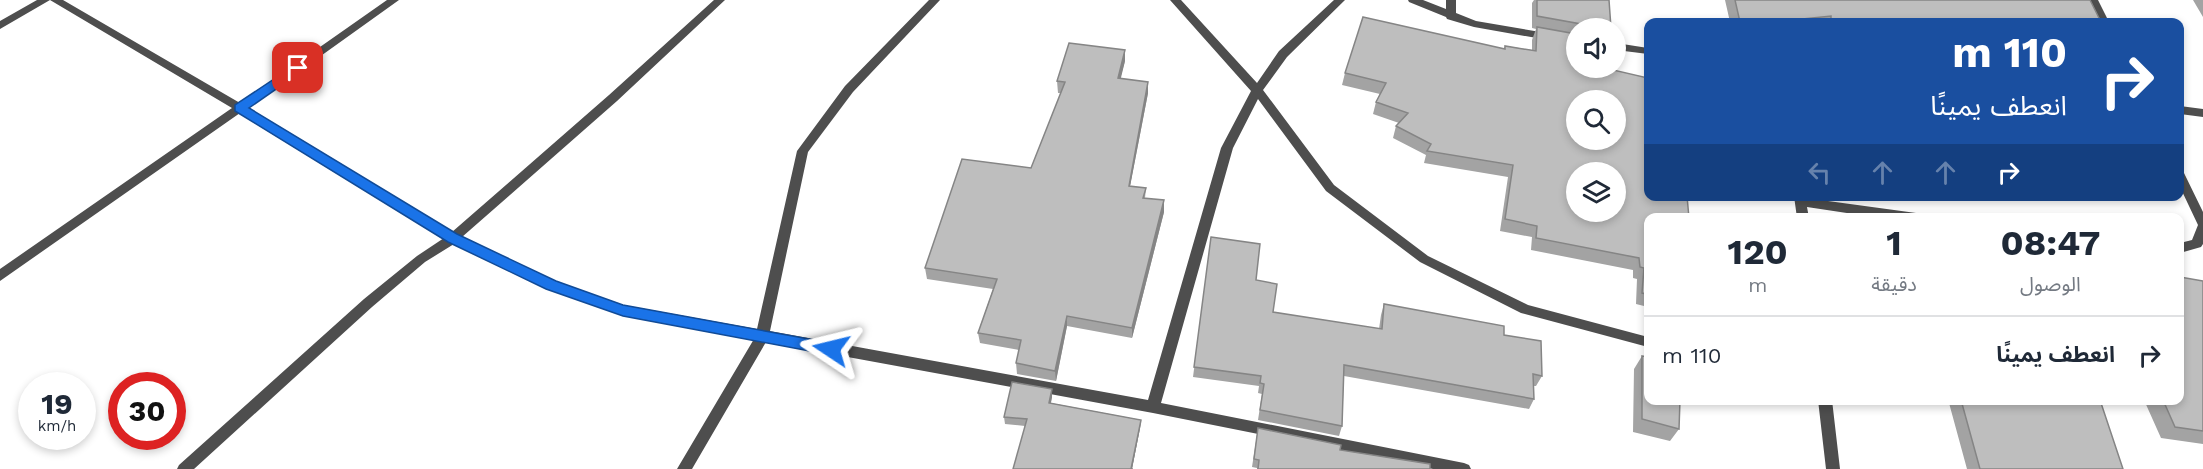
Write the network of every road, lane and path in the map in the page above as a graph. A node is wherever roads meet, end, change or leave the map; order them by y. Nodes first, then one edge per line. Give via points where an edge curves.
1 (45, 0) edge
2 (55, 0) edge
3 (394, 0) edge
4 (720, 0) edge
5 (935, 0) edge
6 (1175, 0) edge
7 (1340, 0) edge
8 (1413, 0) edge
9 (1451, 0) edge
10 (2093, 0) edge
11 (1450, 17) junction
12 (2102, 18) edge
13 (0, 27) edge
14 (1566, 40) edge
15 (1626, 48) edge
16 (1644, 50) edge
17 (1257, 90) junction
18 (240, 108) junction
19 (2184, 111) edge
20 (2203, 113) edge
21 (2184, 185) edge
22 (1812, 201) edge
23 (1885, 213) edge
24 (2203, 225) edge
25 (453, 238) junction
26 (2184, 247) edge
27 (0, 276) edge
28 (762, 337) junction
29 (1644, 341) edge
30 (1826, 405) edge
31 (1153, 407) junction
32 (184, 469) edge
33 (684, 469) edge
34 (1464, 469) edge
35 (1833, 469) edge

1 - 13 street
2 - 18 street
3 - 18 street
4 - 25 street
5 - 28 street via 849,89 803,151
6 - 17 street
7 - 17 street via 1283,54
8 - 11 street
9 - 11 street
10 - 12 street
11 - 14 street
15 - 16 street
17 - 29 street via 1330,188 1424,260 1525,309
17 - 31 street via 1227,148
18 - 25 street
18 - 27 street
19 - 20 street
21 - 24 street
22 - 23 street
24 - 26 street via 2197,244
25 - 28 street via 551,285 623,310
25 - 32 street via 368,303
28 - 31 street
28 - 33 street
30 - 35 street
31 - 34 street

